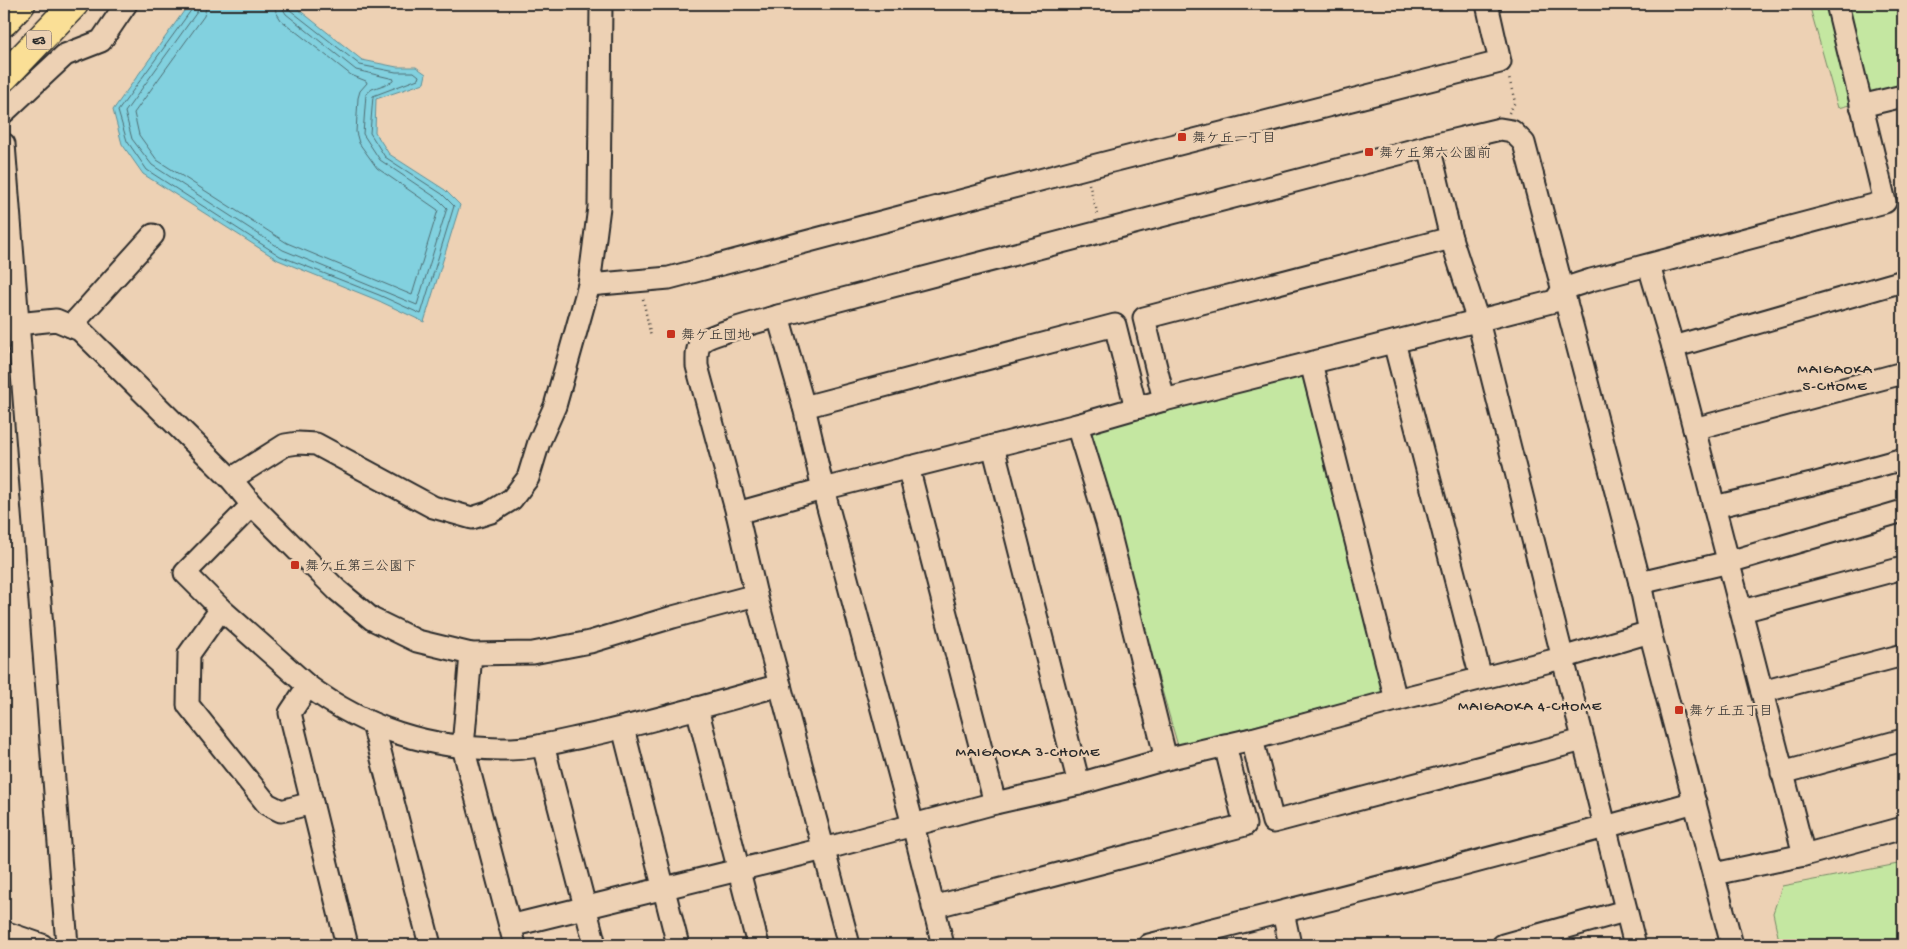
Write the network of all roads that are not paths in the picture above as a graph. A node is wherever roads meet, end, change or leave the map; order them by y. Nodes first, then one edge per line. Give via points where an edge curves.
1 (21, 4) edge
2 (74, 4) edge
3 (126, 4) edge
4 (601, 4) edge
5 (1487, 4) edge
6 (1837, 4) edge
7 (4, 22) edge
8 (4, 77) edge
9 (1903, 96) edge
10 (1861, 106) junction
11 (4, 112) edge
12 (4, 144) edge
13 (1429, 146) junction
14 (5, 185) edge
15 (153, 235) dead end
16 (1450, 238) junction
17 (1649, 266) junction
18 (1903, 281) edge
19 (590, 285) junction
20 (1563, 288) junction
21 (778, 316) junction
22 (1478, 321) junction
23 (17, 324) junction
24 (71, 326) junction
25 (1394, 342) junction
26 (1673, 347) junction
27 (1310, 363) junction
28 (1903, 373) edge
29 (1164, 400) junction
30 (804, 407) junction
31 (1136, 408) junction
32 (1076, 425) junction
33 (1694, 429) junction
34 (992, 446) junction
35 (1903, 459) edge
36 (908, 467) junction
37 (230, 479) junction
38 (823, 489) junction
39 (252, 505) junction
40 (1714, 508) junction
41 (1903, 511) edge
42 (737, 513) junction
43 (1729, 562) junction
44 (1903, 568) edge
45 (1640, 583) junction
46 (756, 595) junction
47 (221, 609) junction
48 (1742, 611) junction
49 (1650, 632) junction
50 (471, 654) junction
51 (1903, 655) edge
52 (1562, 658) junction
53 (1481, 678) junction
54 (780, 685) junction
55 (308, 686) junction
56 (1762, 692) junction
57 (1396, 700) junction
58 (697, 708) junction
59 (373, 724) junction
60 (623, 728) junction
61 (1252, 739) junction
62 (1583, 740) junction
63 (1903, 740) edge
64 (543, 745) junction
65 (1225, 745) junction
66 (464, 747) junction
67 (1166, 758) junction
68 (1782, 772) junction
69 (1079, 784) junction
70 (1695, 802) junction
71 (312, 803) junction
72 (995, 803) junction
73 (913, 825) junction
74 (1606, 827) junction
75 (1903, 828) edge
76 (824, 849) junction
77 (1804, 855) junction
78 (739, 869) junction
79 (1714, 874) junction
80 (663, 888) junction
81 (585, 907) junction
82 (933, 907) junction
83 (1626, 911) junction
84 (1283, 912) junction
85 (4, 932) edge
86 (513, 936) edge
87 (1550, 939) edge
88 (42, 945) edge
89 (67, 945) edge
90 (347, 945) edge
91 (430, 945) edge
92 (595, 945) edge
93 (678, 945) edge
94 (758, 945) edge
95 (849, 945) edge
96 (943, 945) edge
97 (1149, 945) edge
98 (1290, 945) edge
99 (1503, 945) edge
100 (1635, 945) edge
101 (1732, 945) edge

1 - 7 highway
2 - 8 highway, E3
3 - 11 street via 101,41 65,55
4 - 19 street via 599,207
5 - 19 street via 1500,62 669,278
6 - 10 street
9 - 10 street
10 - 17 street via 1885,202
12 - 14 street
13 - 16 street
13 - 20 street via 1500,129 1512,131 1524,143
13 - 21 street
14 - 23 street
15 - 24 street
16 - 22 street
16 - 29 street via 1144,318
17 - 20 street
17 - 26 street
18 - 26 street
19 - 37 street via 555,406 528,478 512,499 491,512 472,518 433,507 316,444 285,445
20 - 22 street via 1555,301
20 - 45 street
21 - 30 street
21 - 42 street via 712,336 701,342 697,354 697,366
22 - 25 street
22 - 52 street
23 - 24 street via 56,320
23 - 89 street
24 - 37 street via 80,330
25 - 27 street
25 - 53 street
26 - 33 street
27 - 29 street
27 - 57 street
28 - 33 street
29 - 31 street
30 - 31 street via 1116,325
30 - 38 street
31 - 32 street
32 - 34 street
32 - 67 street via 1107,523
33 - 40 street
34 - 36 street
34 - 69 street
35 - 40 street
36 - 38 street
36 - 72 street
37 - 39 street
38 - 42 street
38 - 73 street
39 - 47 street via 185,573
39 - 50 street via 337,590 372,619 417,641
40 - 43 street
41 - 43 street
42 - 46 street
43 - 45 street
43 - 48 street
44 - 48 street
45 - 49 street
46 - 50 street via 590,642 533,653
46 - 54 street
47 - 55 street
47 - 71 street via 189,654 188,705 267,804 281,811
48 - 56 street
49 - 52 street
49 - 70 street
50 - 66 street
51 - 56 street
52 - 53 street
52 - 62 street
53 - 57 street
54 - 58 street
54 - 76 street
55 - 59 street
55 - 71 street via 290,713
56 - 68 street
57 - 61 street
58 - 60 street
58 - 78 street
59 - 66 street via 424,741
59 - 91 street
60 - 64 street
60 - 80 street
61 - 62 street via 1273,822
61 - 65 street
62 - 74 street
63 - 68 street
64 - 66 street via 501,749
64 - 81 street
65 - 67 street
65 - 82 street via 1245,825
66 - 86 street
67 - 69 street
68 - 77 street
69 - 72 street
70 - 74 street
70 - 79 street
71 - 90 street
72 - 73 street
73 - 76 street
73 - 82 street
74 - 83 street
74 - 84 street
75 - 77 street
76 - 78 street
76 - 95 street
77 - 79 street
78 - 80 street
78 - 94 street
79 - 101 street
80 - 81 street
80 - 93 street
81 - 86 street
81 - 92 street
82 - 96 street
83 - 87 street
83 - 100 street
84 - 97 street
84 - 98 street
85 - 88 street
87 - 99 street

